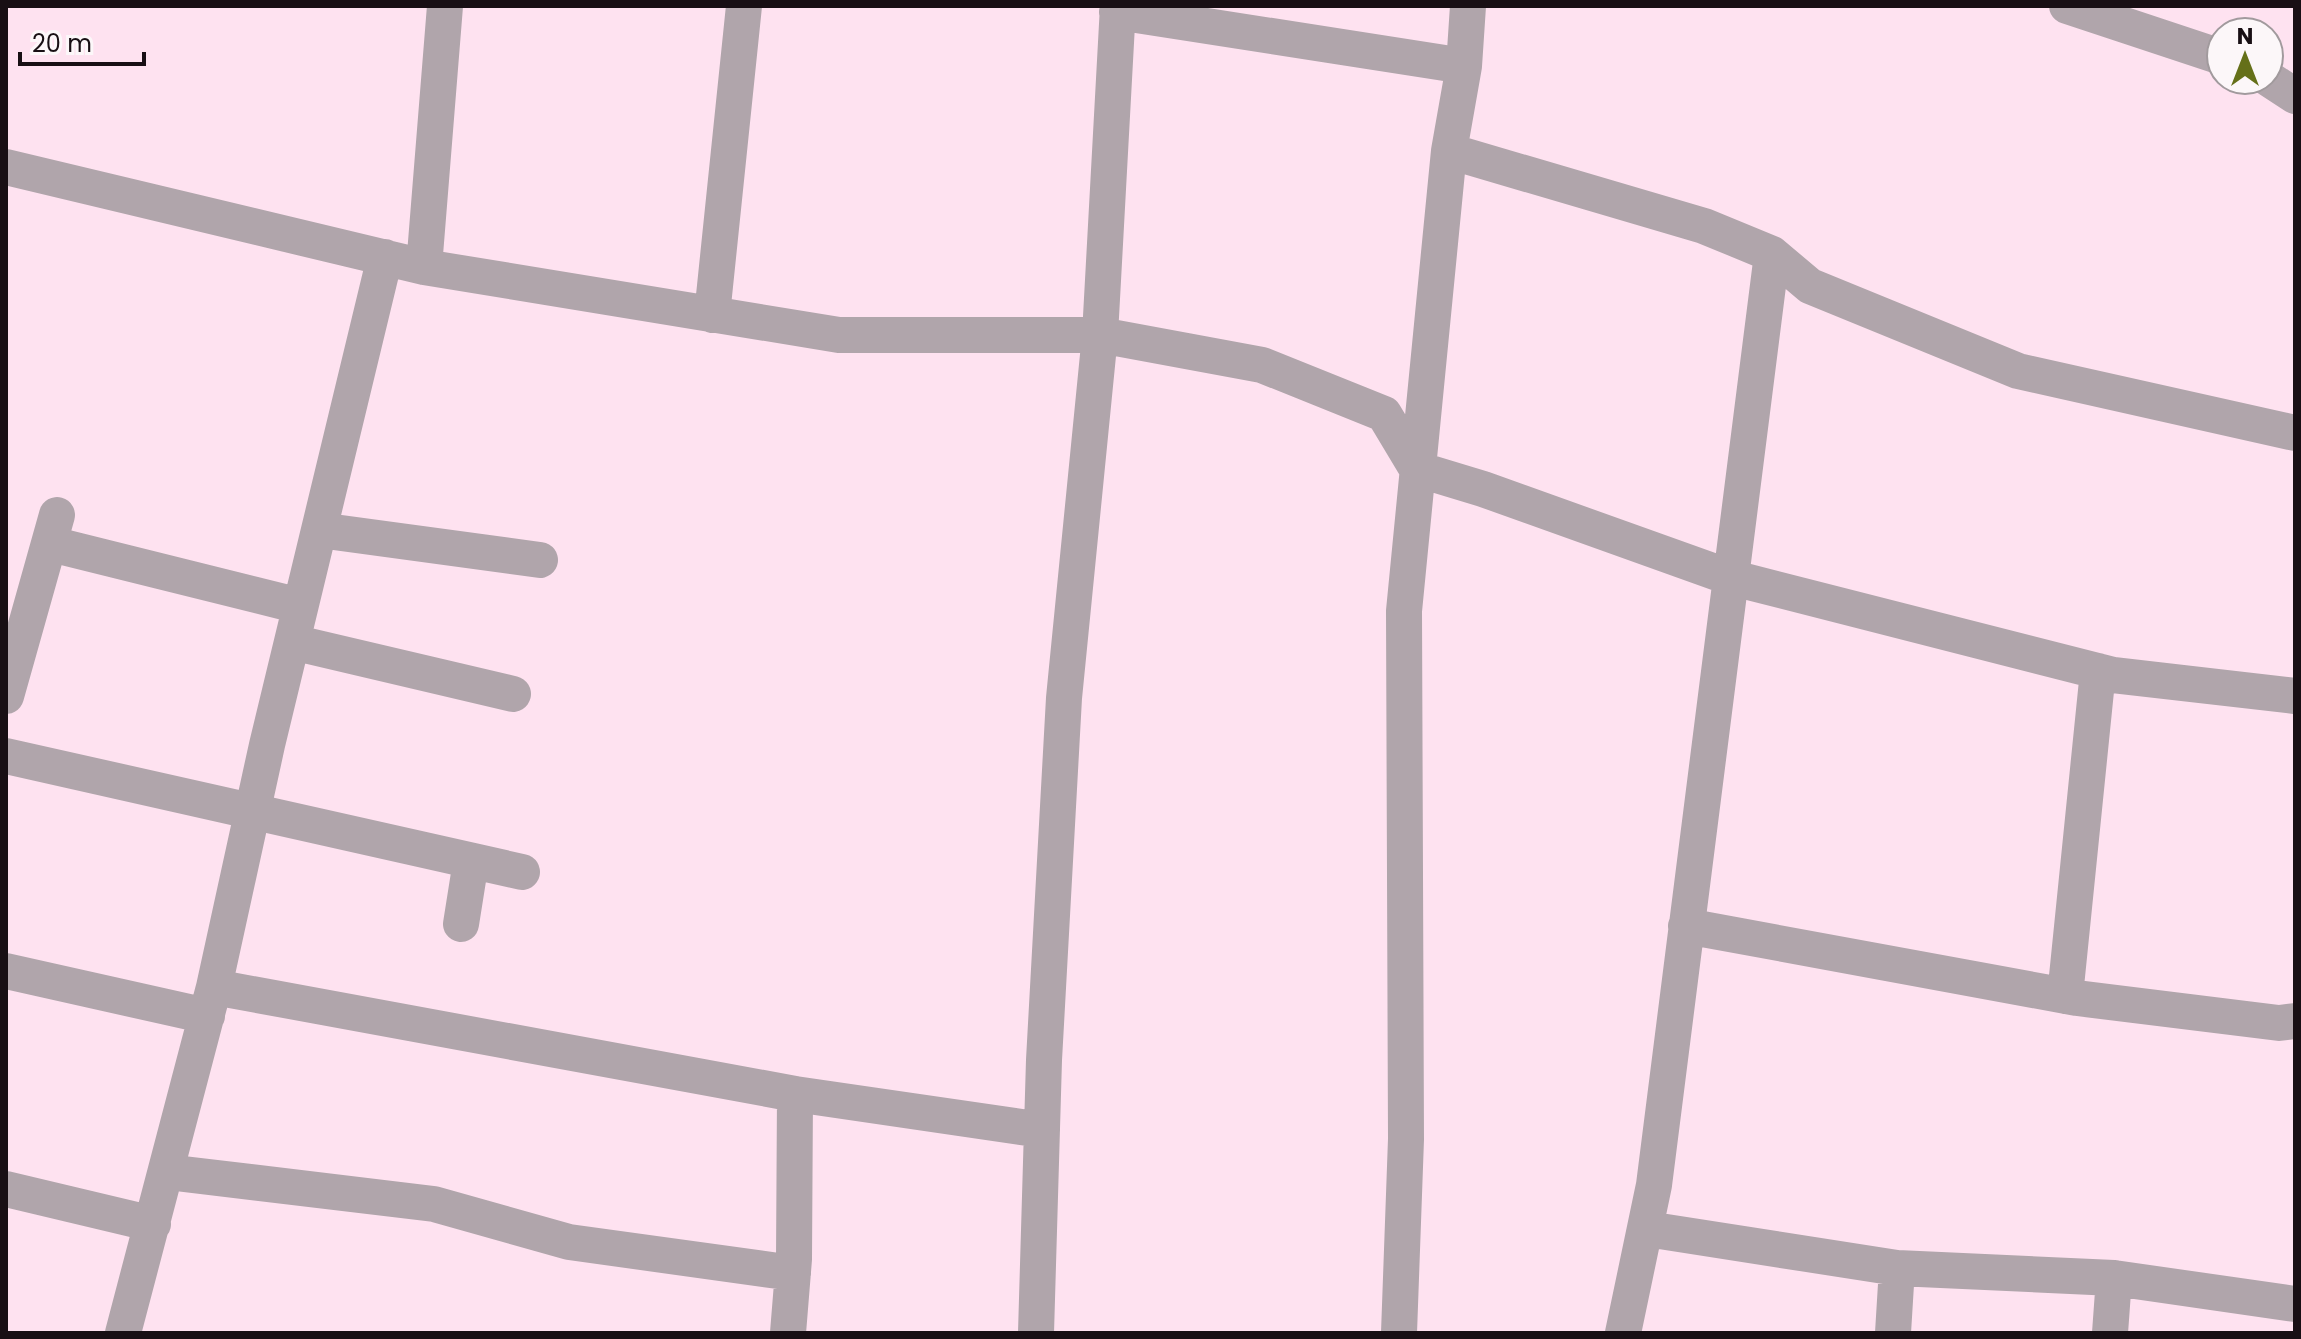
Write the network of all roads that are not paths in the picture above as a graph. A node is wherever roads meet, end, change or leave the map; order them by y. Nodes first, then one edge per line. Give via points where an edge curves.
1 (445, 6) edge
2 (744, 6) edge
3 (1468, 6) edge
4 (2067, 6) edge
5 (1118, 9) edge
6 (2205, 52) edge
7 (1464, 66) junction
8 (1449, 151) junction
9 (6, 167) edge
10 (1772, 254) junction
11 (385, 257) junction
12 (424, 267) junction
13 (712, 315) junction
14 (1100, 335) junction
15 (2295, 433) edge
16 (1417, 469) junction
17 (319, 530) junction
18 (540, 560) dead end
19 (1729, 577) junction
20 (300, 606) junction
21 (292, 642) junction
22 (2098, 671) junction
23 (8, 679) edge
24 (513, 694) dead end
25 (2295, 696) edge
26 (6, 756) edge
27 (252, 812) junction
28 (471, 861) junction
29 (522, 872) dead end
30 (461, 924) dead end
31 (1686, 926) junction
32 (6, 971) edge
33 (2065, 996) junction
34 (211, 1001) junction
35 (2295, 1021) edge
36 (795, 1094) junction
37 (1042, 1130) junction
38 (167, 1172) junction
39 (6, 1189) edge
40 (153, 1224) junction
41 (1647, 1229) junction
42 (1897, 1268) junction
43 (793, 1273) junction
44 (2114, 1278) junction
45 (2295, 1304) edge
46 (123, 1333) edge
47 (788, 1333) edge
48 (1036, 1333) edge
49 (1399, 1333) edge
50 (1623, 1333) edge
51 (1893, 1333) edge
52 (2110, 1333) edge

1 - 12 street
2 - 13 street
3 - 7 street
4 - 6 street
5 - 7 street
5 - 14 street
7 - 8 street
8 - 10 street via 1704,226
8 - 16 street
9 - 11 street
10 - 15 street via 1810,286 2018,371
10 - 19 street
11 - 12 street
11 - 17 street
12 - 13 street
13 - 14 street via 839,335
14 - 16 street via 1262,365 1384,414
14 - 37 street via 1064,698
16 - 19 street
16 - 49 street via 1404,611 1406,1139
17 - 18 street
17 - 20 street
19 - 22 street
19 - 31 street
20 - 21 street
20 - 23 street via 54,530
21 - 24 street
21 - 27 street
22 - 25 street
22 - 33 street
26 - 27 street
27 - 28 street
27 - 34 street
28 - 29 street
28 - 30 street
31 - 33 street
31 - 41 street
32 - 34 street
33 - 35 street
34 - 36 street
34 - 38 street
36 - 37 street
36 - 43 street
37 - 48 street
38 - 40 street
38 - 43 street via 434,1204 569,1242
39 - 40 street
40 - 46 street
41 - 42 street
41 - 50 street
42 - 44 street
42 - 51 street
43 - 47 street
44 - 45 street
44 - 52 street

